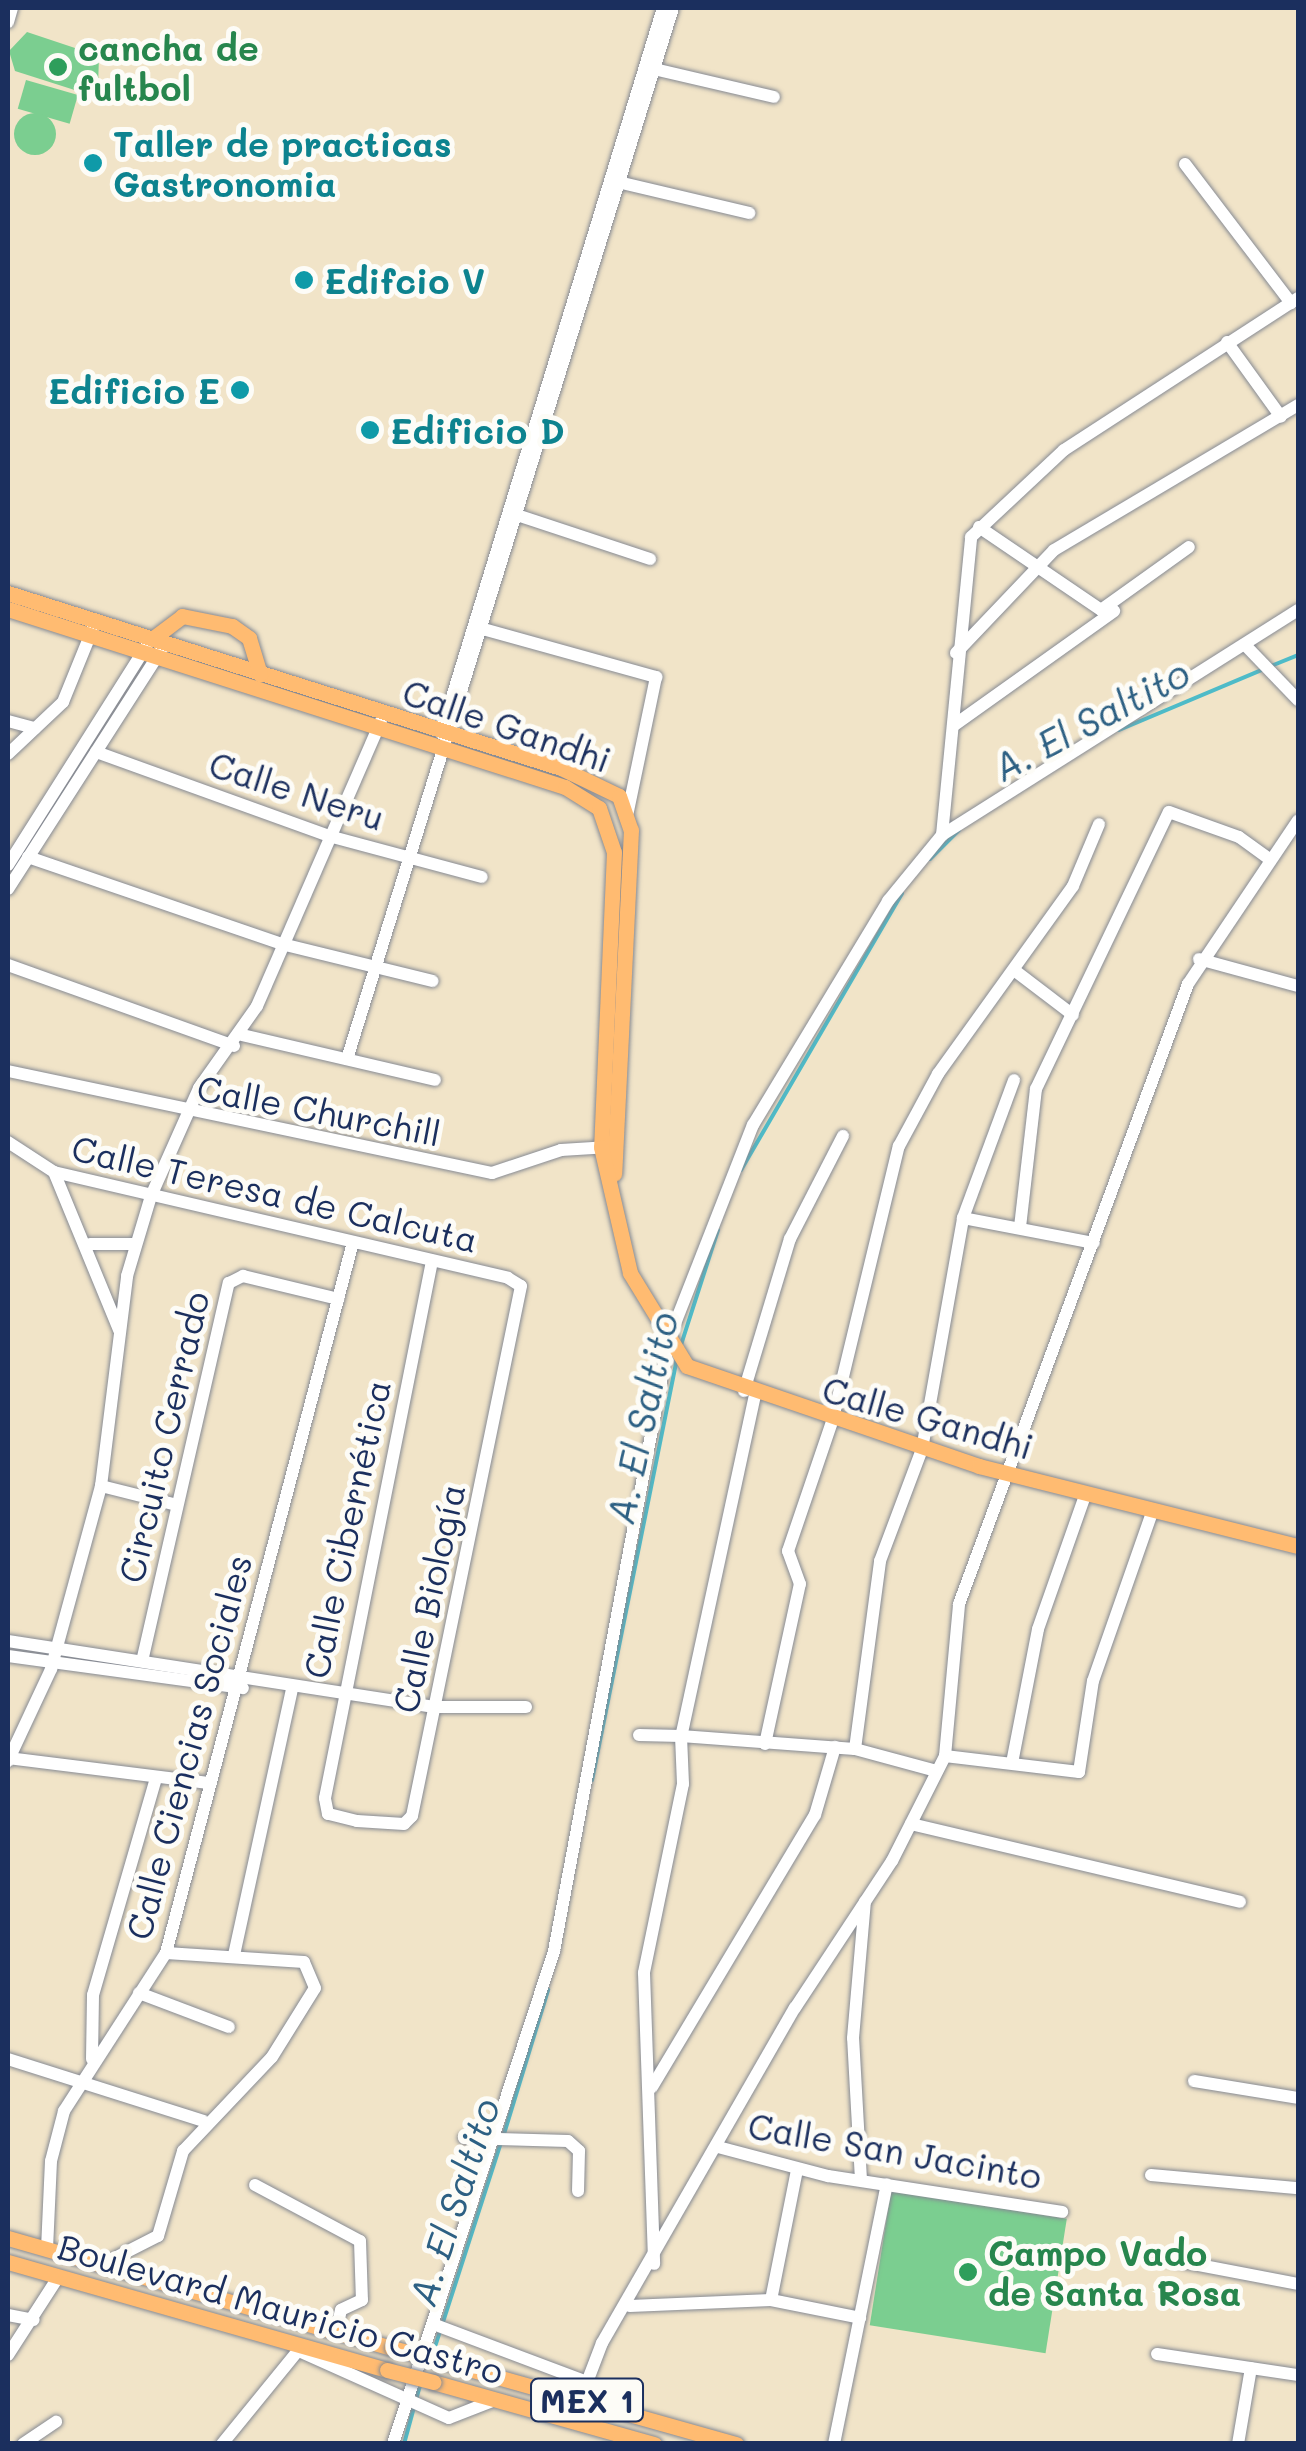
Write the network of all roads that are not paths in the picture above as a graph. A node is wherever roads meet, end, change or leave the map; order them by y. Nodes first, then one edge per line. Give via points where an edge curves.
1 (12, 8) edge
2 (662, 8) edge
3 (673, 8) edge
4 (8, 22) edge
5 (654, 69) junction
6 (774, 97) dead end
7 (1185, 164) dead end
8 (618, 182) junction
9 (748, 212) dead end
10 (1294, 301) edge
11 (1227, 342) junction
12 (1298, 405) edge
13 (1282, 417) junction
14 (520, 516) junction
15 (980, 527) junction
16 (1189, 547) dead end
17 (650, 559) dead end
18 (1036, 567) junction
19 (8, 593) edge
20 (1132, 598) dead end
21 (8, 609) edge
22 (1298, 610) edge
23 (93, 627) junction
24 (483, 630) junction
25 (1246, 646) junction
26 (155, 647) junction
27 (956, 654) junction
28 (260, 674) junction
29 (1298, 700) edge
30 (8, 721) edge
31 (381, 722) junction
32 (952, 726) junction
33 (35, 728) junction
34 (446, 740) junction
35 (96, 752) junction
36 (8, 754) edge
37 (628, 810) junction
38 (1298, 820) edge
39 (1098, 824) dead end
40 (942, 835) junction
41 (329, 836) junction
42 (28, 856) junction
43 (409, 858) junction
44 (1272, 860) junction
45 (8, 865) edge
46 (482, 877) dead end
47 (8, 889) edge
48 (282, 944) junction
49 (1199, 959) junction
50 (8, 965) edge
51 (376, 967) junction
52 (1014, 970) junction
53 (433, 981) dead end
54 (1298, 986) edge
55 (1073, 1015) junction
56 (238, 1040) junction
57 (347, 1059) junction
58 (8, 1071) edge
59 (436, 1080) dead end
60 (1014, 1080) dead end
61 (186, 1114) junction
62 (843, 1136) dead end
63 (8, 1142) edge
64 (609, 1147) junction
65 (54, 1172) junction
66 (151, 1196) junction
67 (963, 1218) junction
68 (1020, 1227) junction
69 (353, 1242) junction
70 (90, 1244) junction
71 (135, 1244) junction
72 (1094, 1244) junction
73 (432, 1261) junction
74 (338, 1299) junction
75 (521, 1300) joint
76 (120, 1332) junction
77 (669, 1339) junction
78 (749, 1393) junction
79 (832, 1422) junction
80 (922, 1449) junction
81 (1011, 1474) junction
82 (101, 1486) junction
83 (1086, 1493) junction
84 (176, 1505) junction
85 (1153, 1510) junction
86 (1298, 1546) edge
87 (8, 1642) edge
88 (56, 1650) junction
89 (8, 1656) edge
90 (143, 1657) junction
91 (52, 1668) junction
92 (239, 1683) junction
93 (292, 1688) junction
94 (342, 1692) junction
95 (436, 1707) junction
96 (526, 1707) dead end
97 (639, 1736) dead end
98 (681, 1736) junction
99 (765, 1744) junction
100 (835, 1747) junction
101 (855, 1749) junction
102 (945, 1756) junction
103 (8, 1759) edge
104 (1012, 1763) junction
105 (932, 1770) junction
106 (156, 1778) junction
107 (210, 1783) junction
108 (325, 1810) joint
109 (911, 1824) junction
110 (865, 1899) junction
111 (1240, 1902) dead end
112 (166, 1953) junction
113 (234, 1955) junction
114 (139, 1993) junction
115 (229, 2026) dead end
116 (8, 2058) edge
117 (92, 2059) junction
118 (80, 2077) junction
119 (1194, 2080) dead end
120 (652, 2087) junction
121 (1298, 2098) edge
122 (203, 2121) junction
123 (464, 2138) dead end
124 (497, 2144) junction
125 (718, 2147) junction
126 (798, 2170) junction
127 (1151, 2174) dead end
128 (861, 2180) junction
129 (887, 2184) junction
130 (255, 2185) dead end
131 (1298, 2188) edge
132 (578, 2191) dead end
133 (1062, 2212) dead end
134 (8, 2238) edge
135 (47, 2248) junction
136 (1162, 2258) dead end
137 (8, 2262) edge
138 (101, 2264) junction
139 (654, 2267) junction
140 (59, 2276) junction
141 (1298, 2284) edge
142 (771, 2300) junction
143 (630, 2306) junction
144 (8, 2315) edge
145 (860, 2318) junction
146 (34, 2320) junction
147 (433, 2324) junction
148 (336, 2332) junction
149 (300, 2348) junction
150 (1157, 2354) dead end
151 (8, 2356) edge
152 (1251, 2368) junction
153 (1298, 2375) edge
154 (584, 2390) junction
155 (494, 2400) junction
156 (405, 2401) junction
157 (56, 2422) dead end
158 (23, 2444) edge
159 (222, 2444) edge
160 (394, 2444) edge
161 (654, 2444) edge
162 (736, 2444) edge
163 (834, 2444) edge
164 (1238, 2444) edge

1 - 4 street
2 - 34 street
3 - 5 street
5 - 6 street
5 - 8 street
7 - 10 street
8 - 9 street
8 - 14 street
10 - 11 street
11 - 13 street
11 - 15 street via 1064,450
12 - 13 street
13 - 18 street
14 - 17 street
14 - 24 street
15 - 18 street
15 - 27 street via 964,554
16 - 18 street via 1101,610
18 - 27 street
19 - 23 main road, Calle Gandhi
20 - 32 street
21 - 23 main road, Calle Gandhi
22 - 25 street
23 - 26 main road, Calle Gandhi
23 - 33 street via 74,686
24 - 34 street
24 - 37 street via 656,677
25 - 29 street
25 - 40 street
26 - 28 main road, Calle Gandhi
26 - 28 main road via 182,616 232,626 249,638
26 - 31 main road, Calle Gandhi
26 - 35 street
26 - 45 street
27 - 32 street
28 - 31 main road, Calle Gandhi
30 - 33 street
31 - 34 main road, Calle Gandhi
31 - 41 street
32 - 40 street
33 - 36 street
34 - 37 main road, Calle Gandhi via 584,776
34 - 43 street
34 - 64 main road, Calle Gandhi via 565,787 608,818
35 - 41 street, Calle Neru
35 - 42 street
37 - 64 main road, Calle Gandhi
38 - 44 street
39 - 52 street via 1074,886
40 - 77 street via 888,902 752,1124
41 - 43 street, Calle Neru
41 - 48 street
42 - 47 street
42 - 48 street
43 - 46 street, Calle Neru
43 - 51 street
44 - 49 street
44 - 55 street via 1239,837 1168,812
48 - 51 street
48 - 56 street
49 - 54 street
49 - 72 street
50 - 56 street
51 - 53 street
51 - 57 street
52 - 55 street
52 - 79 street via 898,1146
55 - 68 street via 1036,1089
56 - 57 street
56 - 61 street
57 - 59 street
58 - 61 street, Calle Churchill
60 - 67 street
61 - 64 street, Calle Churchill via 498,1174 560,1150
61 - 66 street
62 - 78 street via 790,1239
63 - 65 street, Calle Teresa de Calcuta
64 - 77 main road, Calle Gandhi via 630,1273
65 - 66 street, Calle Teresa de Calcuta
65 - 70 street
66 - 69 street, Calle Teresa de Calcuta
66 - 71 street
67 - 68 street
67 - 80 street
68 - 72 street
69 - 73 street, Calle Teresa de Calcuta
69 - 74 street, Calle Ciencias Sociales
70 - 71 street
70 - 76 street
71 - 76 street
72 - 81 street
73 - 75 street, Calle Teresa de Calcuta via 514,1280
73 - 94 street, Calle Cibernética
74 - 84 street, Circuito Cerrado via 232,1278
74 - 92 street, Calle Ciencias Sociales
75 - 95 street, Calle Biología
76 - 82 street
77 - 78 main road, Calle Gandhi via 701,1376
77 - 124 street via 554,1950
78 - 79 main road, Calle Gandhi
78 - 98 street
79 - 80 main road, Calle Gandhi
79 - 99 street via 788,1550 800,1584
80 - 81 main road, Calle Gandhi
80 - 101 street via 880,1561
81 - 83 main road, Calle Gandhi
81 - 102 street via 957,1615
82 - 84 street
82 - 88 street
83 - 85 main road, Calle Gandhi
83 - 104 street via 1038,1629
84 - 90 street, Circuito Cerrado
85 - 86 main road, Calle Gandhi
85 - 104 street via 1093,1681 1079,1772
87 - 88 street
88 - 90 street
88 - 91 street
89 - 91 street
90 - 92 street
91 - 92 street
91 - 103 street
92 - 93 street
92 - 107 street, Calle Ciencias Sociales
93 - 94 street
93 - 113 street
94 - 95 street
94 - 108 street, Calle Cibernética
95 - 96 street
95 - 108 street, Calle Biología via 410,1822
97 - 98 street
98 - 99 street
98 - 120 street via 681,1798 644,1973
99 - 100 street
100 - 101 street
100 - 120 street via 815,1815
101 - 105 street
102 - 104 street
102 - 105 street
103 - 106 street
105 - 109 street
106 - 107 street
106 - 117 street via 93,1996
107 - 112 street, Calle Ciencias Sociales
109 - 110 street
109 - 111 street
110 - 125 street
110 - 128 street via 853,2019
112 - 113 street
112 - 114 street, Calle Ciencias Sociales
113 - 122 street via 304,1962 315,1988 272,2057 223,2114
114 - 115 street
114 - 117 street, Calle Ciencias Sociales
116 - 118 street
117 - 118 street, Calle Ciencias Sociales
118 - 122 street
118 - 135 street, Calle Ciencias Sociales via 51,2162
119 - 121 street
120 - 139 street
122 - 138 street via 178,2164 158,2236
123 - 124 street
124 - 132 street via 575,2145
124 - 147 street
125 - 126 street, Calle San Jacinto
125 - 139 street
126 - 128 street, Calle San Jacinto
126 - 142 street
127 - 131 street
128 - 129 street, Calle San Jacinto
129 - 133 street, Calle San Jacinto
129 - 145 street
130 - 148 street via 360,2241 362,2300 342,2310
134 - 135 main road, Boulevard Mauricio Castro / MEX 1
135 - 138 main road, Boulevard Mauricio Castro / MEX 1
136 - 141 street
137 - 140 main road, Boulevard Mauricio Castro / MEX 1
138 - 148 main road, Boulevard Mauricio Castro / MEX 1
139 - 143 street
140 - 146 street
140 - 149 main road, Boulevard Mauricio Castro / MEX 1
142 - 143 street
142 - 145 street
143 - 154 street
144 - 146 street
145 - 163 street
146 - 151 street
147 - 154 street
147 - 156 street
148 - 154 main road, Boulevard Mauricio Castro / MEX 1, bridge
149 - 155 main road, Boulevard Mauricio Castro / MEX 1, bridge
149 - 156 street
149 - 159 street
150 - 152 street
152 - 153 street
152 - 164 street
154 - 162 main road, Boulevard Mauricio Castro / MEX 1
155 - 156 street via 448,2418
155 - 161 main road, Boulevard Mauricio Castro / MEX 1
156 - 160 street
157 - 158 street

